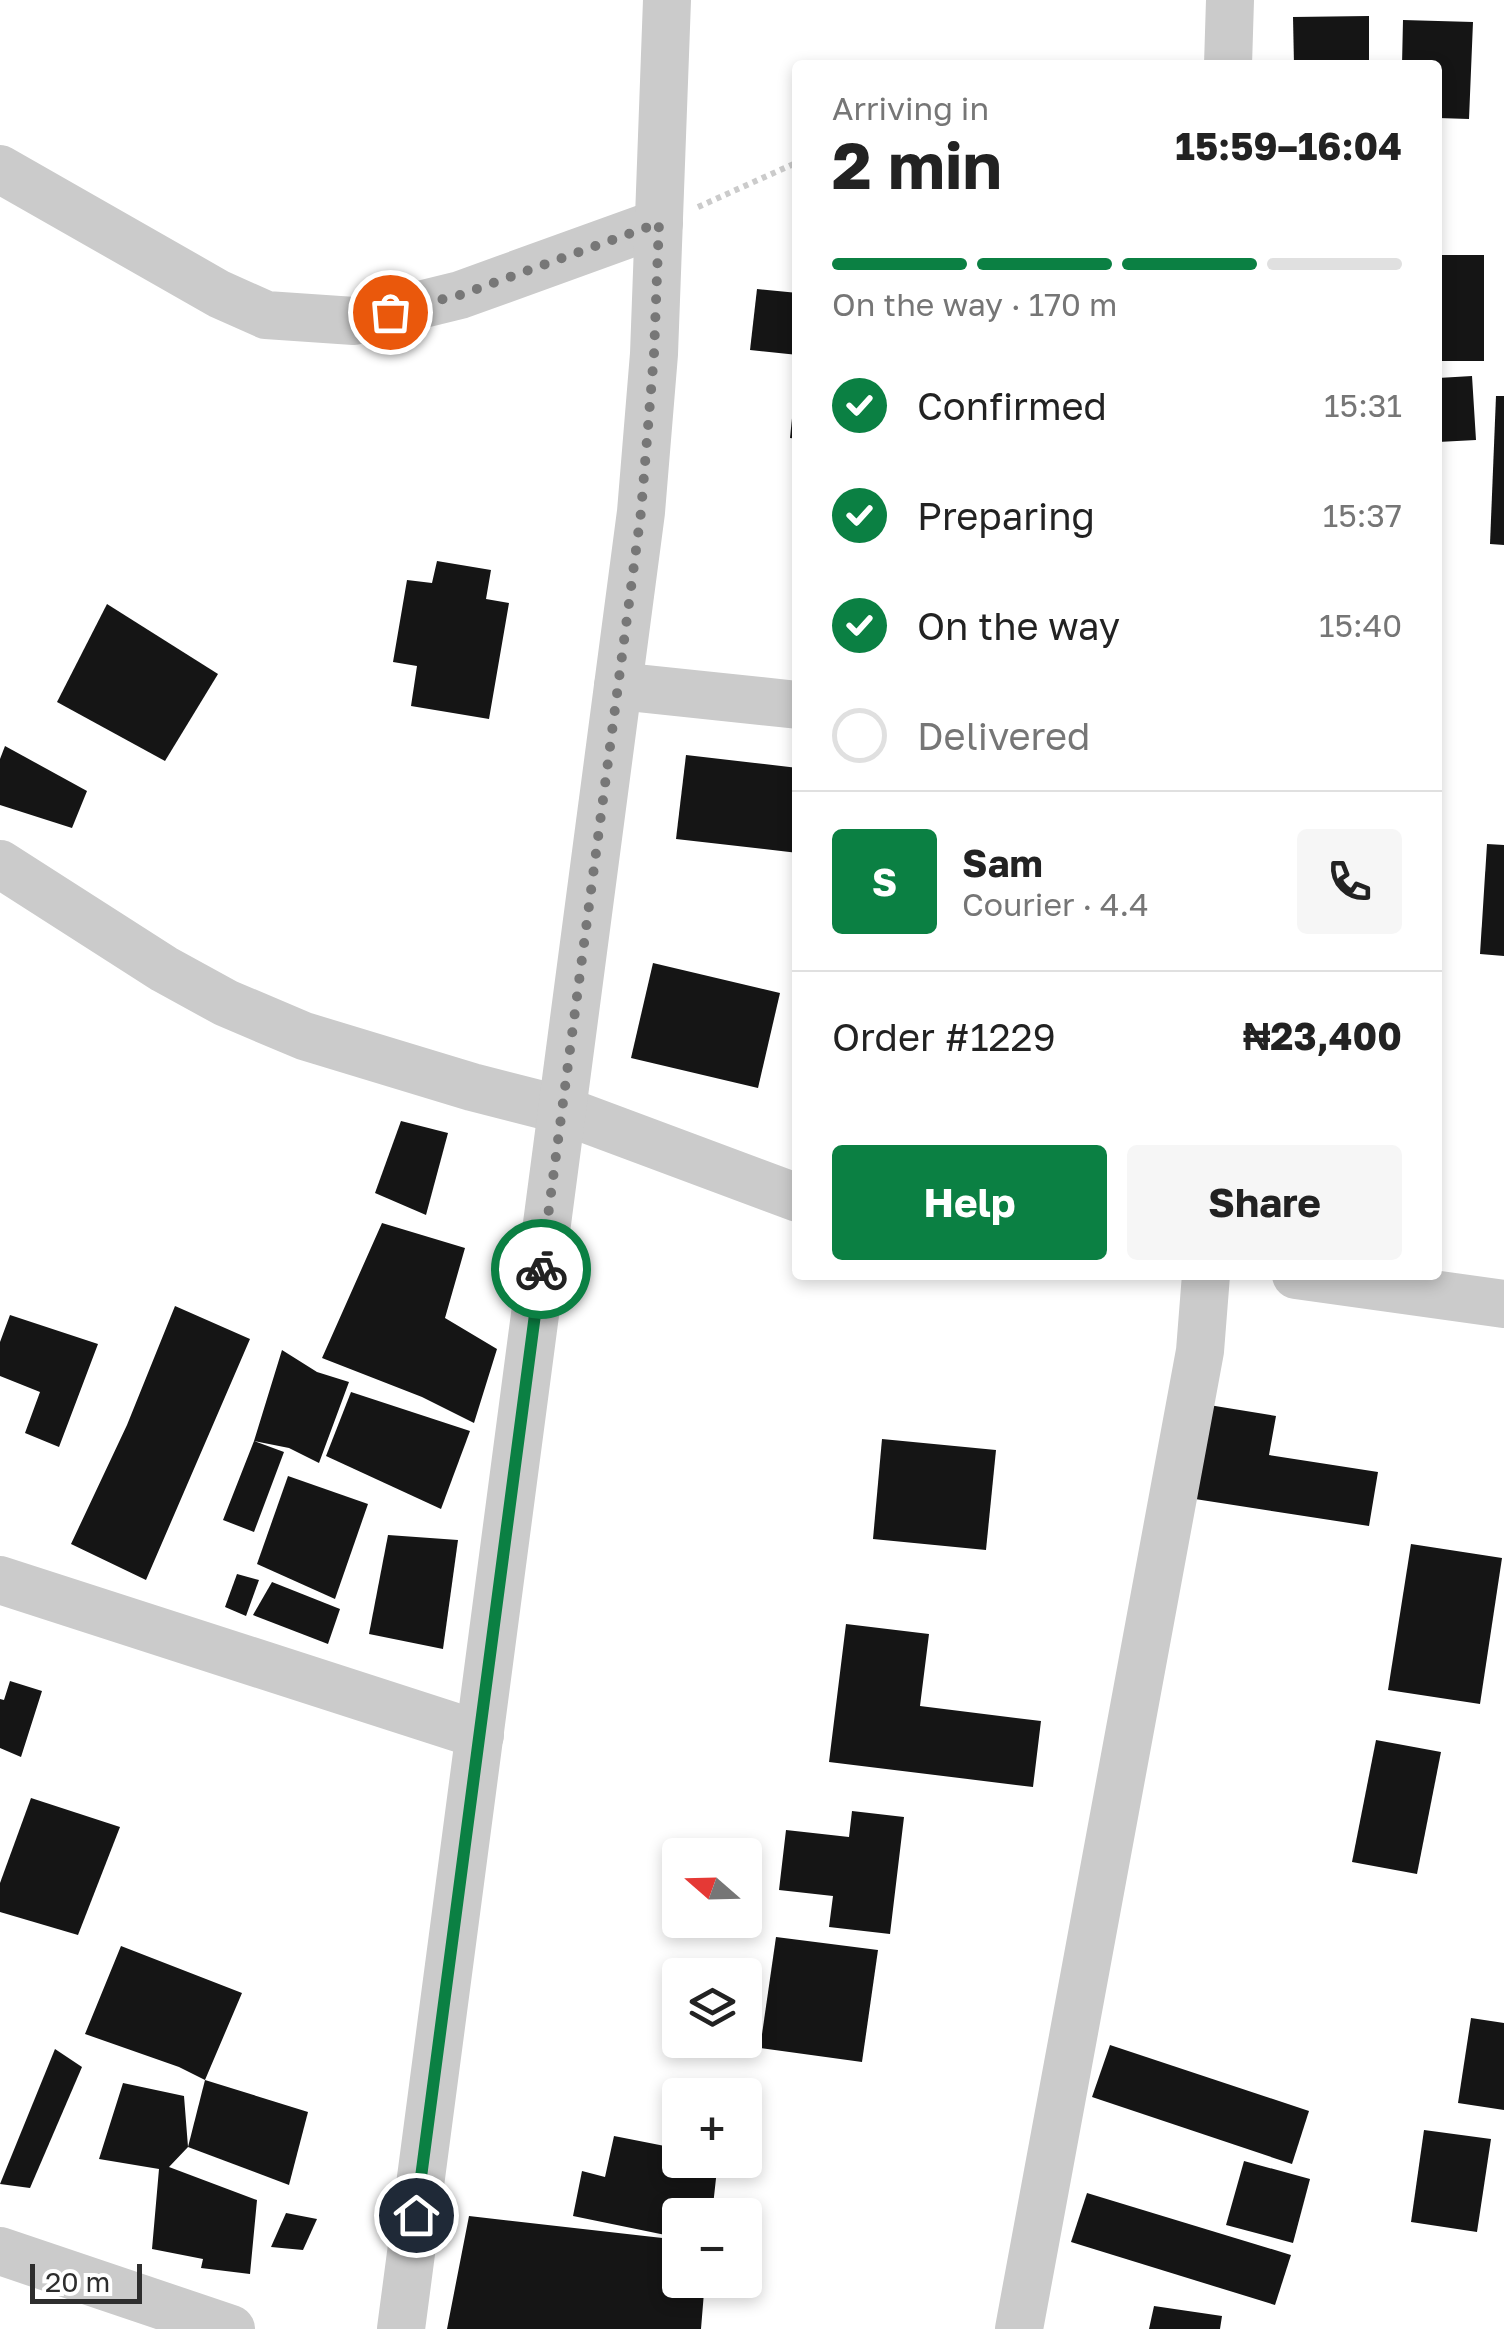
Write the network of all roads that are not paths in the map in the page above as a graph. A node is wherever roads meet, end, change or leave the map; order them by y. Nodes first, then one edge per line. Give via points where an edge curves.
1 (668, 0) edge
2 (1230, 0) edge
3 (1228, 60) edge
4 (0, 169) edge
5 (659, 223) junction
6 (618, 686) junction
7 (792, 705) edge
8 (0, 864) edge
9 (562, 1110) junction
10 (792, 1196) edge
11 (1206, 1280) edge
12 (1332, 1280) edge
13 (1504, 1304) edge
14 (0, 1580) edge
15 (480, 1736) junction
16 (0, 2251) edge
17 (231, 2329) edge
18 (401, 2329) edge
19 (1018, 2329) edge

1 - 5 street
2 - 3 street
4 - 5 street via 266,315 354,321 460,295
5 - 6 street via 642,493
6 - 7 street
6 - 9 street
8 - 9 street via 226,1003 304,1036
9 - 10 street
9 - 15 street
11 - 19 street via 1200,1351
12 - 13 street
14 - 15 street
15 - 18 street
16 - 17 street

